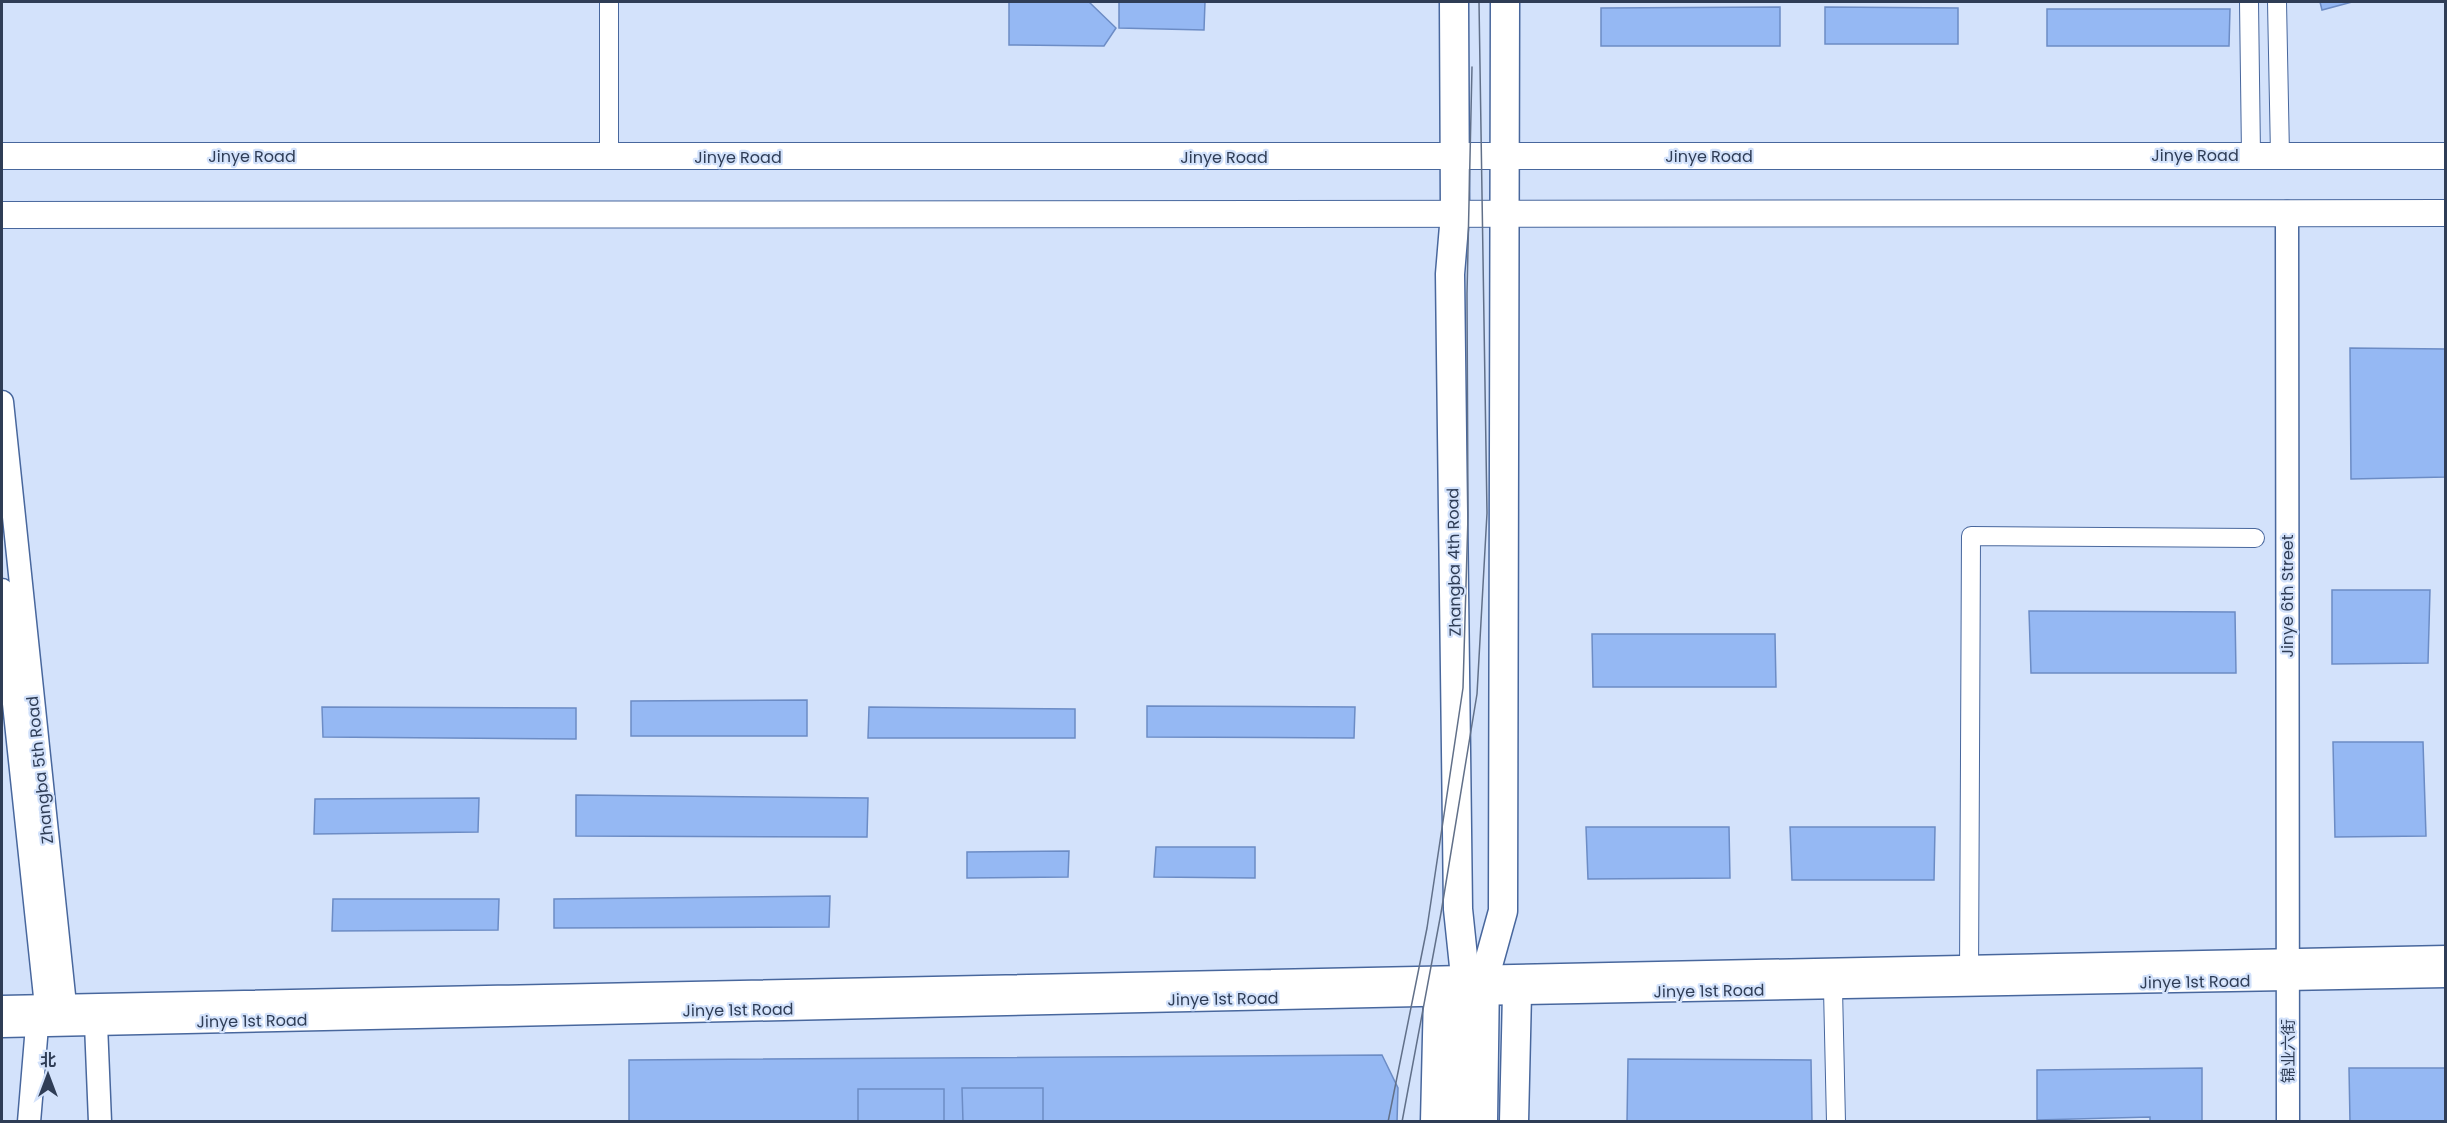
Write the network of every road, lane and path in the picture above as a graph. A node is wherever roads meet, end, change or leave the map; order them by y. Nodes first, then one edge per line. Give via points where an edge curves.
1 (609, 2) edge
2 (1454, 2) edge
3 (1505, 2) edge
4 (2249, 2) edge
5 (2277, 2) edge
6 (1504, 155) junction
7 (2251, 155) junction
8 (2280, 155) junction
9 (2, 156) edge
10 (609, 156) junction
11 (1454, 156) junction
12 (2445, 156) edge
13 (2287, 212) junction
14 (2445, 213) edge
15 (1455, 214) junction
16 (1504, 214) junction
17 (2, 215) edge
18 (2, 402) edge
19 (2255, 538) dead end
20 (2, 590) edge
21 (2445, 957) edge
22 (2288, 970) junction
23 (1969, 976) junction
24 (2445, 976) edge
25 (1468, 987) junction
26 (1833, 989) junction
27 (1517, 993) junction
28 (2, 1006) edge
29 (50, 1012) junction
30 (96, 1024) junction
31 (2, 1026) edge
32 (29, 1122) edge
33 (100, 1122) edge
34 (1435, 1122) edge
35 (1462, 1122) edge
36 (1483, 1122) edge
37 (1514, 1122) edge
38 (1836, 1122) edge
39 (2288, 1122) edge

1 - 10 street
2 - 11 main road, Zhangba 4th Road
3 - 6 main road
4 - 7 street
5 - 8 street
6 - 7 main road, Jinye Road
6 - 11 main road, Jinye Road
6 - 16 main road, Zhangba 4th Road
7 - 8 main road, Jinye Road
8 - 12 main road, Jinye Road
9 - 10 main road, Jinye Road
10 - 11 main road, Jinye Road
11 - 15 main road, Zhangba 4th Road
13 - 14 main road
13 - 16 main road
13 - 22 street, Jinye 6th Street
15 - 16 main road
15 - 17 main road
15 - 25 main road, Zhangba 4th Road via 1450,274 1458,909
16 - 25 main road, Zhangba 4th Road via 1503,911
18 - 29 street, Zhangba 5th Road
19 - 23 street via 1971,536
20 - 29 street, Zhangba 5th Road
21 - 22 street, Jinye 1st Road
22 - 23 street, Jinye 1st Road
22 - 24 street, Jinye 1st Road
22 - 39 street, 锦业六街
23 - 25 street, Jinye 1st Road
23 - 26 street, Jinye 1st Road
25 - 27 street, Jinye 1st Road
25 - 29 street, Jinye 1st Road
25 - 30 street, Jinye 1st Road
25 - 34 main road
25 - 35 main road, Zhangba 4th Road
25 - 36 main road, Zhangba 4th Road
26 - 27 street, Jinye 1st Road
26 - 38 street
27 - 37 main road
28 - 29 street, Jinye 1st Road
29 - 30 street
29 - 30 street, Jinye 1st Road
29 - 31 street, Jinye 1st Road
29 - 32 street, Zhangba 5th Road
30 - 33 street

